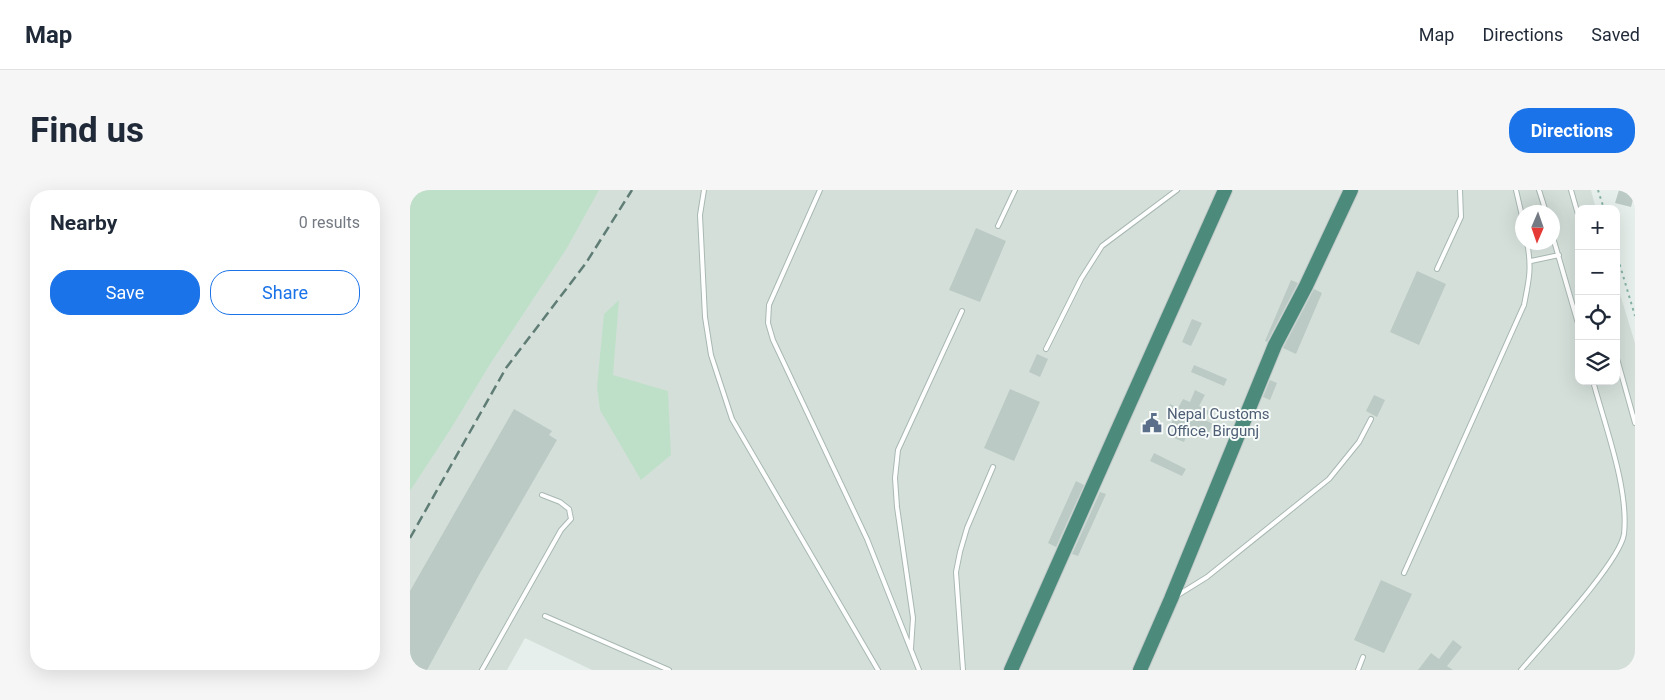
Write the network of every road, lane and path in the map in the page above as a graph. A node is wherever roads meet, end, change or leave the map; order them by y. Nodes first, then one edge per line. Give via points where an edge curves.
1 (704, 190) edge
2 (820, 190) edge
3 (1015, 190) edge
4 (1177, 190) edge
5 (1225, 190) edge
6 (1351, 190) edge
7 (1460, 190) edge
8 (1516, 190) edge
9 (1539, 190) edge
10 (1571, 190) edge
11 (1598, 190) edge
12 (1519, 205) edge
13 (1544, 205) edge
14 (1575, 205) edge
15 (1603, 205) edge
16 (998, 226) dead end
17 (1528, 250) edge
18 (1557, 250) edge
19 (1559, 256) junction
20 (1530, 261) junction
21 (1620, 265) edge
22 (1437, 269) dead end
23 (962, 311) dead end
24 (1575, 313) edge
25 (1635, 316) edge
26 (1046, 349) dead end
27 (1620, 369) edge
28 (1594, 385) edge
29 (1370, 419) dead end
30 (1635, 423) edge
31 (993, 467) dead end
32 (542, 495) dead end
33 (1404, 573) dead end
34 (1172, 598) junction
35 (545, 616) dead end
36 (911, 650) junction
37 (1363, 658) dead end
38 (482, 670) edge
39 (670, 670) edge
40 (878, 670) edge
41 (919, 670) edge
42 (963, 670) edge
43 (1011, 670) edge
44 (1140, 670) edge
45 (1358, 670) edge
46 (1522, 670) edge

1 - 40 lane via 700,215 705,316 711,355 732,419
2 - 36 lane via 769,305 768,323 773,340 867,538
3 - 16 lane
4 - 26 lane via 1102,246 1081,279
5 - 43 highway
6 - 34 highway via 1275,345
7 - 22 lane via 1461,217
8 - 12 lane
9 - 13 lane
10 - 14 lane
11 - 15 path
17 - 20 lane
18 - 19 lane
19 - 20 lane
19 - 24 lane
20 - 33 lane via 1524,305
21 - 25 path
23 - 36 lane via 898,450 895,478 913,618
27 - 30 lane
28 - 46 lane via 1622,486 1624,536 1596,582
29 - 34 lane via 1359,442 1329,479 1207,577
31 - 42 lane via 967,528 956,572
32 - 38 lane via 569,509 571,519 561,530
34 - 44 highway
35 - 39 lane
36 - 41 lane
37 - 45 lane

